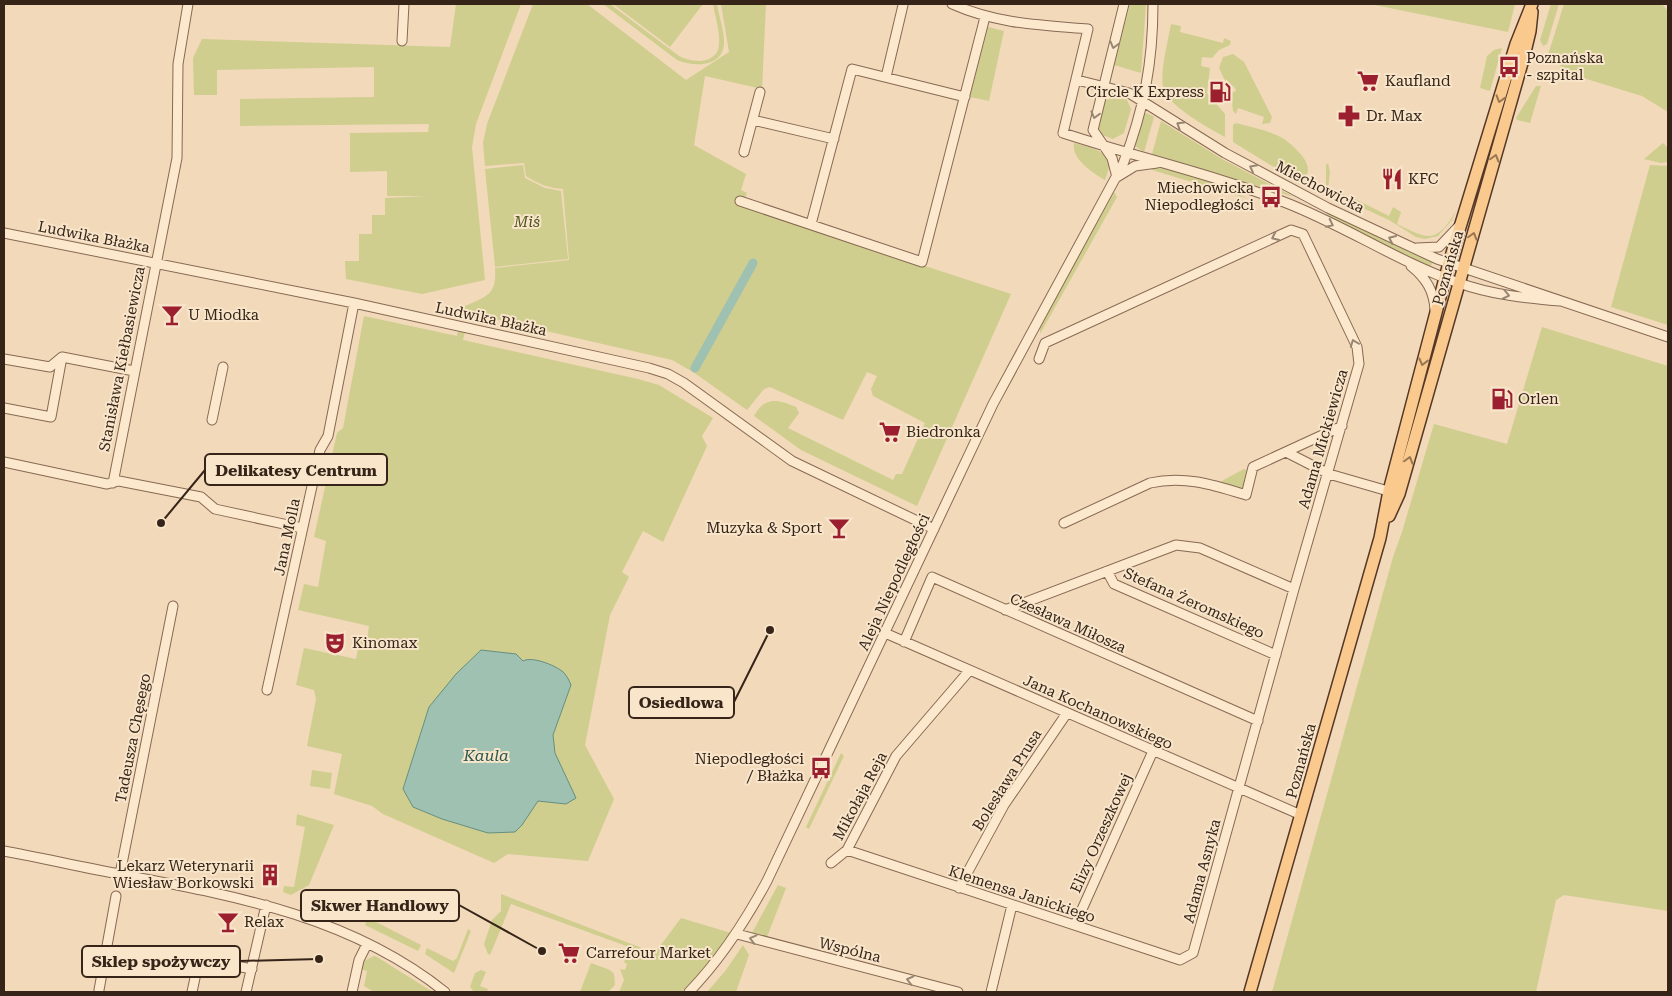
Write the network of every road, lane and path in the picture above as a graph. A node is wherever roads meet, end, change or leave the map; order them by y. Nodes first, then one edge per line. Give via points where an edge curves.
1 (188, 4) edge
2 (404, 4) edge
3 (903, 4) edge
4 (952, 4) edge
5 (1124, 4) edge
6 (1153, 4) edge
7 (1533, 4) edge
8 (985, 17) junction
9 (402, 41) dead end
10 (886, 77) junction
11 (1077, 80) junction
12 (1103, 86) junction
13 (760, 92) dead end
14 (965, 97) junction
15 (1143, 101) junction
16 (753, 120) junction
17 (834, 138) junction
18 (1100, 143) junction
19 (744, 152) dead end
20 (1128, 152) junction
21 (1162, 163) junction
22 (1117, 177) junction
23 (740, 201) dead end
24 (1461, 223) junction
25 (810, 224) junction
26 (4, 232) edge
27 (1412, 248) junction
28 (1399, 257) junction
29 (155, 263) junction
30 (1450, 263) junction
31 (1464, 267) junction
32 (1446, 278) junction
33 (1459, 283) junction
34 (1560, 301) junction
35 (354, 303) junction
36 (1435, 314) junction
37 (1030, 334) junction
38 (1668, 337) edge
39 (1045, 343) junction
40 (62, 357) junction
41 (4, 358) edge
42 (1039, 359) dead end
43 (223, 367) dead end
44 (134, 371) junction
45 (4, 408) edge
46 (212, 420) dead end
47 (1342, 426) junction
48 (1286, 452) junction
49 (4, 462) edge
50 (1329, 474) junction
51 (112, 483) junction
52 (1394, 492) junction
53 (1064, 523) dead end
54 (302, 528) junction
55 (934, 529) junction
56 (1107, 571) junction
57 (1294, 589) junction
58 (173, 606) dead end
59 (1005, 610) junction
60 (885, 633) junction
61 (904, 642) junction
62 (1276, 655) junction
63 (970, 671) junction
64 (267, 690) dead end
65 (1067, 713) junction
66 (1258, 721) junction
67 (1153, 751) junction
68 (1238, 789) junction
69 (1301, 816) junction
70 (848, 850) junction
71 (4, 851) edge
72 (831, 863) dead end
73 (120, 874) junction
74 (959, 888) junction
75 (116, 896) dead end
76 (266, 905) junction
77 (1012, 905) junction
78 (1075, 925) junction
79 (737, 934) junction
80 (367, 944) junction
81 (1187, 956) joint
82 (252, 969) junction
83 (102, 992) edge
84 (192, 992) edge
85 (246, 992) edge
86 (352, 992) edge
87 (445, 992) edge
88 (689, 992) edge
89 (958, 992) edge
90 (991, 992) edge
91 (1250, 992) edge

1 - 29 street, Stanisława Kiełbasiewicza via 178,64 178,158
2 - 9 street
3 - 10 street
4 - 8 street
5 -> 12 street
6 - 15 street, Aleja Niepodległości via 1152,55
7 -> 24 main road, Poznańska via 1516,44
31 -> 7 main road, Poznańska via 1530,31
8 - 11 street via 1088,29
8 - 14 street
10 - 14 street
10 - 17 street via 852,69
11 - 12 street, Miechowicka
11 - 18 street, Miechowicka via 1063,133
12 - 15 street, Miechowicka via 1129,93
12 -> 18 street via 1093,130
13 - 16 street
14 - 25 street via 922,262
15 - 20 street, Aleja Niepodległości
27 -> 15 street, Miechowicka via 1225,153
16 - 17 street
16 - 19 street
17 - 25 street
18 - 20 street, Miechowicka
18 - 22 street via 1112,158
20 - 21 street, Miechowicka
20 - 22 street, Aleja Niepodległości
21 - 22 street via 1135,166
21 -> 28 street, Miechowicka via 1286,203
22 - 37 street, Aleja Niepodległości
23 - 25 street
24 - 27 street via 1439,247
24 - 30 main road, Poznańska
26 - 29 street, Ludwika Błażka
27 - 30 street, Miechowicka
28 - 32 street, Miechowicka
28 - 36 street via 1424,277 1434,299
29 - 35 street, Ludwika Błażka
29 - 44 street, Stanisława Kiełbasiewicza
30 - 31 street, Miechowicka
30 - 32 main road, Poznańska
31 - 33 main road, Poznańska
31 - 34 street, Miechowicka
32 - 33 street, Miechowicka
32 - 36 main road, Poznańska
33 -> 34 street, Miechowicka via 1520,298
52 -> 33 main road, Poznańska
34 - 38 street, Miechowicka
35 - 54 street, Jana Molla via 328,436 320,450
35 - 55 street, Ludwika Błażka via 668,374 792,461
36 -> 52 main road, Poznańska
37 - 39 street
37 - 55 street, Aleja Niepodległości
39 - 42 street
47 -> 39 street, Adama Mickiewicza via 1359,364 1357,347 1302,234 1291,230
40 - 41 street via 50,367
40 - 44 street
40 - 45 street via 51,417
43 - 46 street
44 - 51 street, Stanisława Kiełbasiewicza
47 - 48 street
47 - 50 street, Adama Mickiewicza
48 - 50 street
48 - 53 street via 1253,467 1246,495 1203,482 1165,479
49 - 51 street
50 - 52 street
50 - 57 street, Adama Mickiewicza
51 - 54 street via 119,481 201,497 215,509
52 - 69 main road, Poznańska
54 - 64 street, Jana Molla
55 - 60 street, Aleja Niepodległości
56 - 57 street via 1165,548 1185,546 1200,548
56 - 59 street
56 - 62 street, Stefana Żeromskiego via 1114,584
57 - 62 street, Adama Mickiewicza
58 - 73 street, Tadeusza Chęsego
59 - 61 street, Czesława Miłosza via 932,577
59 - 66 street, Czesława Miłosza
60 - 61 street, Jana Kochanowskiego
60 - 79 street, Aleja Niepodległości via 767,881
61 - 63 street, Jana Kochanowskiego
62 - 66 street, Adama Mickiewicza
63 - 65 street, Jana Kochanowskiego
63 - 70 street, Mikołaja Reja via 896,756
65 - 67 street, Jana Kochanowskiego
65 - 74 street, Bolesława Prusa via 1004,805
66 - 68 street, Adama Mickiewicza
67 - 68 street, Jana Kochanowskiego
67 - 78 street, Elizy Orzeszkowej
68 - 69 street, Jana Kochanowskiego
68 - 81 street, Adama Asnyka via 1193,953
69 - 91 main road, Poznańska
70 - 72 street, Mikołaja Reja
70 - 74 street, Klemensa Janickiego
71 - 73 street
73 - 76 street
74 - 77 street, Klemensa Janickiego
75 - 83 street
76 - 80 street via 317,921
76 - 82 street
77 - 78 street, Klemensa Janickiego
77 - 90 street
78 - 81 street, Klemensa Janickiego via 1180,960
79 - 88 street, Aleja Niepodległości
89 -> 79 street, Wspólna
80 - 86 street via 359,960
80 - 87 street via 412,968
82 - 84 street via 199,959
82 - 85 street

